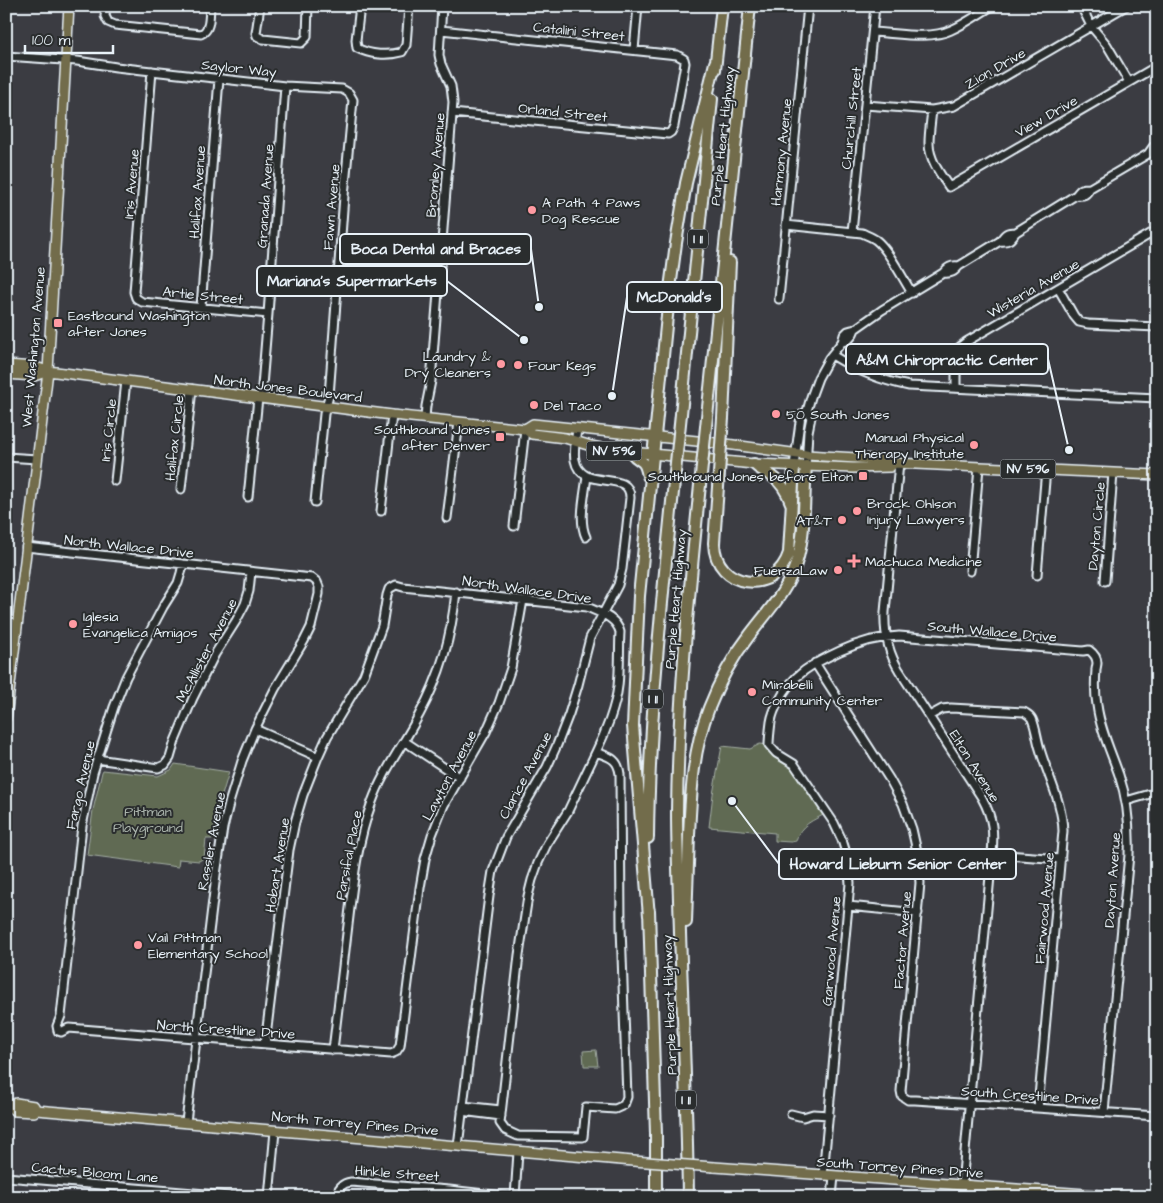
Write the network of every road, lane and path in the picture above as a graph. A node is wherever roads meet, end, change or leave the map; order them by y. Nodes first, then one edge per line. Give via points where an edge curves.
1 (69, 6) edge
2 (106, 6) edge
3 (210, 6) edge
4 (260, 6) edge
5 (308, 6) edge
6 (360, 6) edge
7 (408, 6) edge
8 (442, 6) edge
9 (638, 6) edge
10 (722, 6) edge
11 (750, 6) edge
12 (808, 6) edge
13 (875, 6) edge
14 (992, 6) edge
15 (1081, 6) edge
16 (1126, 6) edge
17 (1091, 26) junction
18 (440, 30) junction
19 (873, 32) junction
20 (634, 50) junction
21 (6, 56) edge
22 (65, 60) junction
23 (715, 63) junction
24 (1157, 66) edge
25 (152, 71) junction
26 (219, 79) junction
27 (1129, 82) junction
28 (285, 86) junction
29 (349, 93) joint
30 (865, 105) junction
31 (932, 110) junction
32 (452, 113) junction
33 (671, 132) joint
34 (737, 132) junction
35 (1157, 145) edge
36 (1157, 153) edge
37 (1148, 154) junction
38 (786, 225) junction
39 (1157, 230) edge
40 (852, 232) junction
41 (1058, 288) junction
42 (912, 293) junction
43 (136, 298) joint
44 (779, 300) dead end
45 (201, 307) junction
46 (268, 314) junction
47 (1157, 327) edge
48 (832, 355) junction
49 (6, 365) edge
50 (48, 371) junction
51 (6, 374) edge
52 (126, 381) junction
53 (956, 388) junction
54 (192, 390) junction
55 (260, 398) junction
56 (1157, 398) edge
57 (326, 406) junction
58 (807, 411) junction
59 (392, 415) junction
60 (425, 418) junction
61 (458, 422) junction
62 (525, 429) junction
63 (577, 429) junction
64 (655, 436) junction
65 (576, 441) junction
66 (630, 452) junction
67 (653, 454) junction
68 (795, 454) junction
69 (6, 457) edge
70 (37, 459) junction
71 (806, 461) junction
72 (896, 463) junction
73 (754, 464) junction
74 (794, 466) junction
75 (978, 467) junction
76 (1046, 470) junction
77 (1113, 473) junction
78 (1157, 475) edge
79 (587, 476) junction
80 (115, 481) dead end
81 (650, 482) junction
82 (181, 489) dead end
83 (248, 497) dead end
84 (315, 502) dead end
85 (792, 509) junction
86 (381, 511) dead end
87 (447, 518) dead end
88 (514, 526) dead end
89 (586, 537) dead end
90 (26, 548) junction
91 (183, 564) junction
92 (970, 571) dead end
93 (252, 572) junction
94 (1037, 575) dead end
95 (1104, 581) dead end
96 (317, 582) joint
97 (389, 589) joint
98 (456, 592) junction
99 (523, 600) junction
100 (602, 614) junction
101 (886, 636) junction
102 (1094, 655) joint
103 (815, 663) junction
104 (929, 716) junction
105 (6, 718) edge
106 (255, 729) junction
107 (404, 741) junction
108 (596, 752) junction
109 (776, 753) joint
110 (318, 757) junction
111 (97, 759) junction
112 (460, 778) junction
113 (1157, 792) edge
114 (1126, 800) junction
115 (992, 854) junction
116 (1061, 859) junction
117 (848, 906) junction
118 (918, 912) junction
119 (649, 916) junction
120 (682, 1003) junction
121 (57, 1028) joint
122 (196, 1039) junction
123 (265, 1044) junction
124 (333, 1050) junction
125 (396, 1052) joint
126 (902, 1096) joint
127 (969, 1104) junction
128 (8, 1106) edge
129 (1038, 1108) junction
130 (463, 1109) junction
131 (1104, 1112) junction
132 (501, 1113) junction
133 (791, 1114) dead end
134 (829, 1115) junction
135 (1157, 1116) edge
136 (186, 1122) junction
137 (275, 1131) junction
138 (458, 1146) junction
139 (518, 1152) junction
140 (671, 1164) joint
141 (823, 1175) junction
142 (834, 1176) junction
143 (6, 1177) edge
144 (962, 1185) junction
145 (449, 1193) edge
146 (197, 1195) edge
147 (241, 1197) edge
148 (269, 1197) edge
149 (336, 1197) edge
150 (513, 1197) edge
151 (656, 1197) edge
152 (688, 1197) edge
153 (832, 1197) edge
154 (1127, 1197) edge

1 - 22 main road, West Washington Avenue
2 - 3 street via 108,22 201,34 208,29
4 - 5 street via 257,36 263,40 298,44 307,37
6 - 7 street via 358,48 364,52 393,55 402,52 406,45
8 - 18 street, Bromley Avenue
9 - 20 street
10 - 23 highway, Purple Heart Highway / I 11
11 - 34 highway, Purple Heart Highway / I 11
12 - 38 street, Harmony Avenue
13 - 19 street, Churchill Street
14 - 19 street via 940,34
15 - 17 street
16 - 17 street, Zion Drive
17 - 27 street via 1107,45
17 - 31 street, Zion Drive via 954,106
18 - 20 street, Catalini Street
18 - 32 street, Bromley Avenue via 439,55 451,86
19 - 30 street, Churchill Street
20 - 33 street, Catalini Street via 677,54 686,63
21 - 22 street, Saylor Way
22 - 25 street, Saylor Way
22 - 50 main road, West Washington Avenue
23 - 64 highway via 680,216
23 - 119 highway, Purple Heart Highway / I 11, bridge via 657,645 650,737
24 - 27 street, View Drive
25 - 26 street, Saylor Way
25 - 43 street, Iris Avenue
26 - 28 street, Saylor Way
26 - 45 street, Halifax Avenue
27 - 31 street, View Drive via 948,187 932,158 929,144
28 - 29 street, Saylor Way via 342,89
28 - 46 street, Granada Avenue
29 - 57 street, Fawn Avenue via 353,100
30 - 31 street, Zion Drive
30 - 40 street, Churchill Street
32 - 33 street, Orland Street via 664,135
32 - 60 street, Bromley Avenue via 432,381
34 - 85 highway, bridge via 714,534 714,550 723,568 740,580 753,582 774,575 789,553
34 - 120 highway, Purple Heart Highway / I 11, bridge via 684,643 677,823
35 - 37 street
36 - 37 street
37 - 42 street via 1090,188 1087,194 1076,196 1016,232 1006,242 1000,241 951,274 943,274
38 - 40 street
38 - 44 street, Harmony Avenue
39 - 41 street, Wisteria Avenue
40 - 42 street via 877,240
41 - 47 street via 1079,322
41 - 53 street, Wisteria Avenue via 956,350
42 - 48 street via 855,329 852,337 842,342
43 - 45 street, Artie Street via 142,302
45 - 46 street, Artie Street
46 - 55 street, Granada Avenue
48 - 53 street via 859,371 890,382
48 - 58 street via 818,378
49 - 50 main road, North Jones Boulevard
50 - 51 main road, North Jones Boulevard via 34,376
50 - 52 main road, North Jones Boulevard
50 - 70 main road, West Washington Avenue
52 - 54 main road, North Jones Boulevard
52 - 80 street, Iris Circle
53 - 56 street
54 - 55 main road, North Jones Boulevard
54 - 82 street, Halifax Circle
55 - 57 main road, North Jones Boulevard
55 - 83 street, Granada Avenue
57 - 59 main road, North Jones Boulevard
57 - 84 street, Fawn Avenue
58 - 68 street via 800,415
58 - 71 street via 810,417
59 - 60 main road, North Jones Boulevard
59 - 86 street
60 - 61 main road, North Jones Boulevard
61 - 62 main road, North Jones Boulevard
61 - 87 street
62 - 63 main road, North Jones Boulevard via 533,424
62 - 65 main road, North Jones Boulevard via 532,434
62 - 88 street
63 - 64 main road, North Jones Boulevard / NV 596
63 - 65 street
64 - 67 highway
64 - 68 main road, North Jones Boulevard / NV 596
65 - 66 main road, North Jones Boulevard / NV 596 via 596,448
65 - 79 street via 576,464
66 - 67 main road, North Jones Boulevard / NV 596
66 - 81 highway via 644,463
67 - 73 main road, North Jones Boulevard / NV 596
67 - 81 highway
68 - 71 main road, NV 596
68 - 74 street
69 - 70 street
70 - 90 main road, West Washington Avenue
71 - 72 main road, NV 596 via 857,468 890,467
71 - 74 main road, NV 596
71 - 120 highway via 802,539 794,570 782,594 742,645 725,673 709,708 697,748 692,778
72 - 75 main road, NV 596
72 - 101 street, Elton Avenue
73 - 74 main road, NV 596
73 - 85 highway via 780,483
74 - 85 highway
75 - 76 main road, NV 596
75 - 92 street
76 - 77 main road, NV 596
76 - 94 street
77 - 78 main road, NV 596
77 - 95 street, Dayton Circle
79 - 89 street via 582,522
79 - 100 street, Clarice Avenue via 622,483 630,494 621,575
81 - 119 highway via 632,719
90 - 91 street, North Wallace Drive
90 - 105 main road, West Washington Avenue
91 - 93 street, North Wallace Drive
91 - 111 street, Fargo Avenue via 178,582 126,677
93 - 96 street, North Wallace Drive via 312,578
93 - 111 street, McAllister Avenue via 244,604 193,698 165,765 158,768
96 - 106 street, Rassler Avenue via 319,594 311,627
97 - 98 street, North Wallace Drive via 396,585
97 - 110 street, Hobart Avenue via 382,626 364,675
98 - 99 street, North Wallace Drive
98 - 107 street, Parsifal Place via 443,660 433,687
99 - 100 street, North Wallace Drive via 587,607
99 - 112 street, Lawton Avenue via 511,668 499,703
100 - 108 street, North Wallace Drive via 618,625 620,632 619,682 611,716
100 - 130 street, Clarice Avenue via 590,638 557,745 506,837 493,871
101 - 102 street, South Wallace Drive via 1089,650
101 - 103 street, South Wallace Drive via 856,644
101 - 104 street, Elton Avenue via 894,661
102 - 114 street, Dayton Avenue via 1100,724
103 - 109 street, South Wallace Drive via 790,683 774,711 769,745
103 - 118 street, Factor Avenue via 903,804 918,856
104 - 115 street, Elton Avenue via 987,807 992,826
104 - 116 street, Fairwood Avenue via 942,709 959,708 1029,715 1059,804 1063,830
106 - 110 street
106 - 122 street, Rassler Avenue via 242,761 222,835
107 - 112 street
107 - 124 street, Parsifal Place via 372,801 362,834 354,871
108 - 132 street, North Wallace Drive via 568,811 538,862 532,880 519,956
108 - 132 street via 614,760 620,774 627,1097 624,1105 615,1109 586,1107 583,1137 518,1136 505,1130 500,1123
109 - 117 street, Garwood Avenue via 794,764 834,823 849,870
110 - 123 street, Hobart Avenue via 303,795 289,850
111 - 121 street, Fargo Avenue via 82,826
112 - 125 street, Lawton Avenue via 444,806 425,859 400,1046
113 - 114 street
114 - 131 street, Dayton Avenue via 1129,855
115 - 116 street
115 - 127 street, Elton Avenue
116 - 129 street, Fairwood Avenue
117 - 118 street
117 - 134 street, Garwood Avenue
118 - 126 street, Factor Avenue
119 - 151 highway, Purple Heart Highway / I 11
120 - 152 highway, Purple Heart Highway / I 11
121 - 122 street, North Crestline Drive via 60,1032 69,1028
122 - 123 street, North Crestline Drive
122 - 136 street, Rassler Avenue
123 - 124 street, North Crestline Drive
124 - 125 street, North Crestline Drive
126 - 127 street, South Crestline Drive via 908,1100
127 - 129 street, South Crestline Drive
127 - 144 street, Elton Avenue
128 - 136 main road, North Torrey Pines Drive via 15,1111
129 - 131 street, South Crestline Drive
130 - 132 street
130 - 138 street, Clarice Avenue
131 - 135 street, South Crestline Drive
133 - 134 street via 803,1117
134 - 141 street, Garwood Avenue
136 - 137 main road, North Torrey Pines Drive
137 - 138 main road, North Torrey Pines Drive
137 - 148 street
138 - 139 main road, North Torrey Pines Drive
139 - 140 main road, North Torrey Pines Drive, bridge
139 - 150 street
140 - 141 main road, South Torrey Pines Drive, bridge
141 - 142 main road, South Torrey Pines Drive
142 - 144 main road, South Torrey Pines Drive
142 - 153 street
143 - 146 street, Cactus Bloom Lane
144 - 154 main road, South Torrey Pines Drive
145 - 149 street, Hinkle Street via 346,1182
145 - 150 street, Hinkle Street
146 - 147 street, Cactus Bloom Lane

